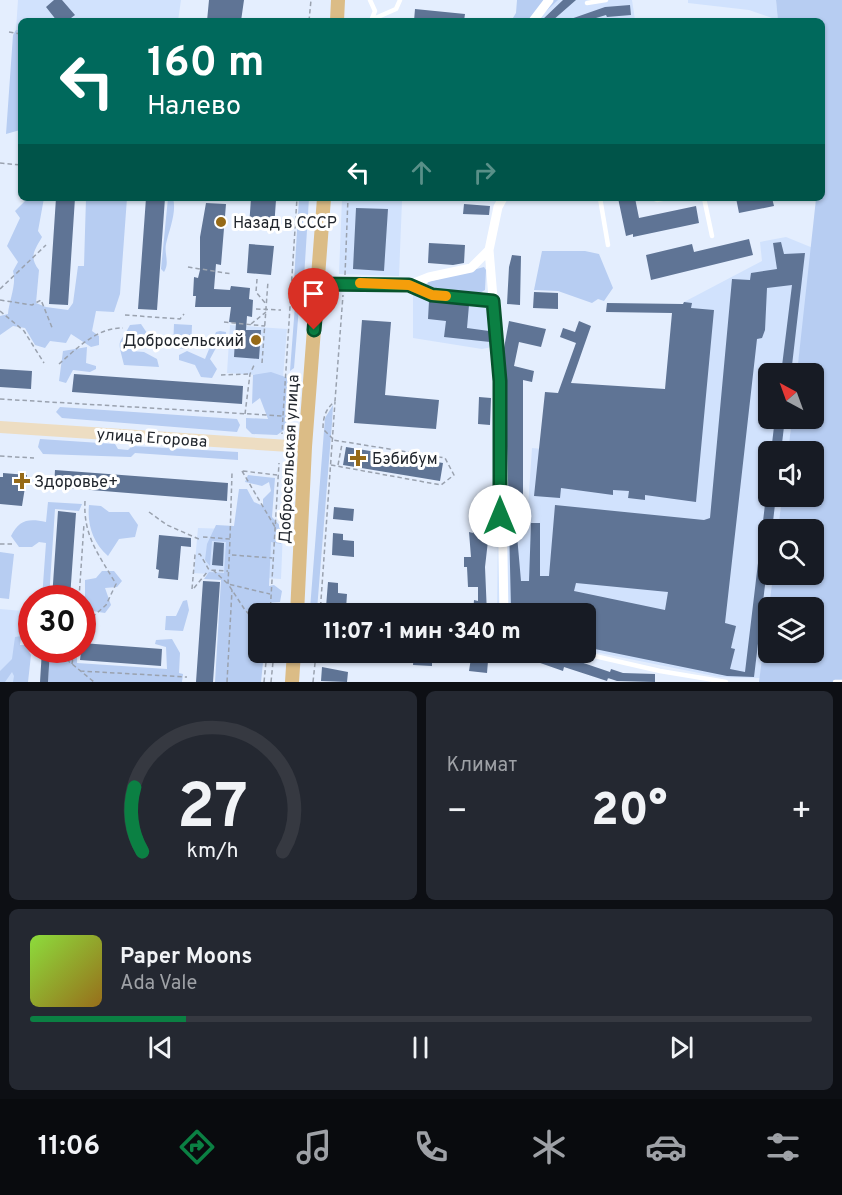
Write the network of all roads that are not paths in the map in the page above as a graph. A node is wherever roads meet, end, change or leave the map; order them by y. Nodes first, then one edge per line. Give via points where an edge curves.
1 (338, 0) edge
2 (370, 0) edge
3 (400, 0) edge
4 (549, 0) edge
5 (606, 0) edge
6 (587, 3) dead end
7 (337, 18) edge
8 (372, 18) edge
9 (377, 18) edge
10 (535, 18) edge
11 (324, 201) edge
12 (501, 201) edge
13 (601, 201) edge
14 (705, 201) edge
15 (712, 236) dead end
16 (608, 245) dead end
17 (489, 250) junction
18 (318, 284) junction
19 (409, 285) junction
20 (493, 301) junction
21 (0, 428) edge
22 (305, 447) junction
23 (298, 603) edge
24 (504, 603) edge
25 (596, 657) edge
26 (293, 663) edge
27 (292, 682) edge
28 (726, 682) edge
29 (835, 682) edge
30 (842, 682) edge

1 - 7 main road
2 - 8 lane via 375,11
3 - 9 lane via 396,9
4 - 10 street
5 - 6 lane
11 - 18 main road, Добросельская улица
12 - 17 street
13 - 16 lane
14 - 15 lane
17 - 19 street via 471,268
17 - 20 street
18 - 19 street
18 - 22 main road, Добросельская улица
19 - 20 lane via 432,295
20 - 24 street via 500,381
21 - 22 main road, улица Егорова
22 - 23 main road, Добросельская улица
25 - 28 lane
26 - 27 main road
29 - 30 lane

